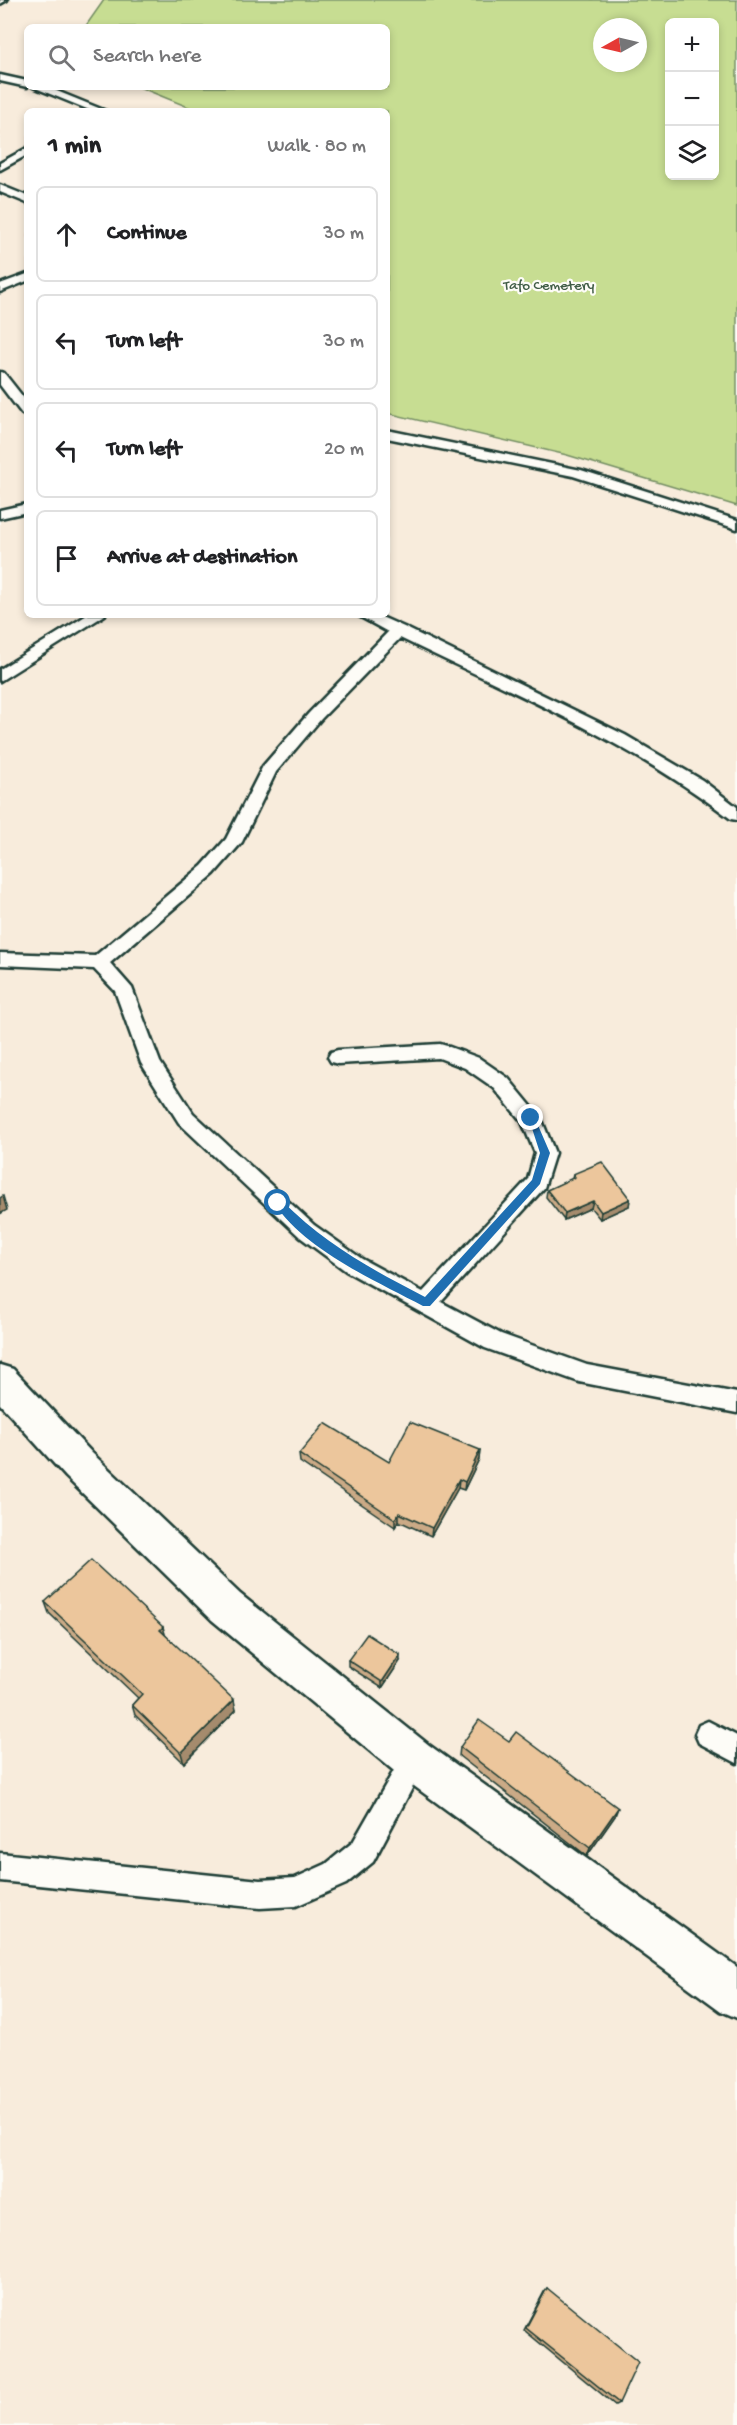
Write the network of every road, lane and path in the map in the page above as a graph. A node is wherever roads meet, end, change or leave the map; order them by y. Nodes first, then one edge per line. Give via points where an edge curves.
1 (0, 78) edge
2 (24, 83) edge
3 (46, 90) edge
4 (93, 108) edge
5 (24, 153) edge
6 (0, 167) edge
7 (0, 188) edge
8 (24, 199) edge
9 (24, 278) edge
10 (0, 288) edge
11 (0, 376) edge
12 (24, 387) edge
13 (13, 391) junction
14 (24, 407) edge
15 (390, 435) edge
16 (24, 509) edge
17 (0, 514) edge
18 (737, 525) edge
19 (93, 618) edge
20 (372, 618) edge
21 (399, 630) junction
22 (0, 676) edge
23 (737, 814) edge
24 (0, 959) edge
25 (99, 963) junction
26 (338, 1056) dead end
27 (427, 1303) junction
28 (0, 1380) edge
29 (737, 1403) edge
30 (708, 1734) dead end
31 (737, 1750) edge
32 (414, 1760) junction
33 (0, 1867) edge
34 (737, 1995) edge

1 - 2 lane
3 - 4 lane
5 - 6 lane
7 - 8 lane
9 - 10 lane
11 - 13 lane
12 - 13 lane
13 - 14 lane
15 - 18 lane via 576,473
16 - 17 lane
19 - 22 lane
20 - 21 lane
21 - 23 lane via 619,739 696,784
21 - 25 lane via 315,716 269,770 233,842 208,870
24 - 25 lane
25 - 27 lane via 123,988 151,1063 186,1118 307,1232 354,1265
26 - 27 lane via 440,1051 472,1063 501,1083 531,1118 545,1153 537,1182
27 - 29 lane via 493,1341 587,1376
28 - 32 street via 79,1465 226,1607
30 - 31 lane
32 - 33 lane via 363,1852 336,1874 296,1892 260,1894
32 - 34 street

